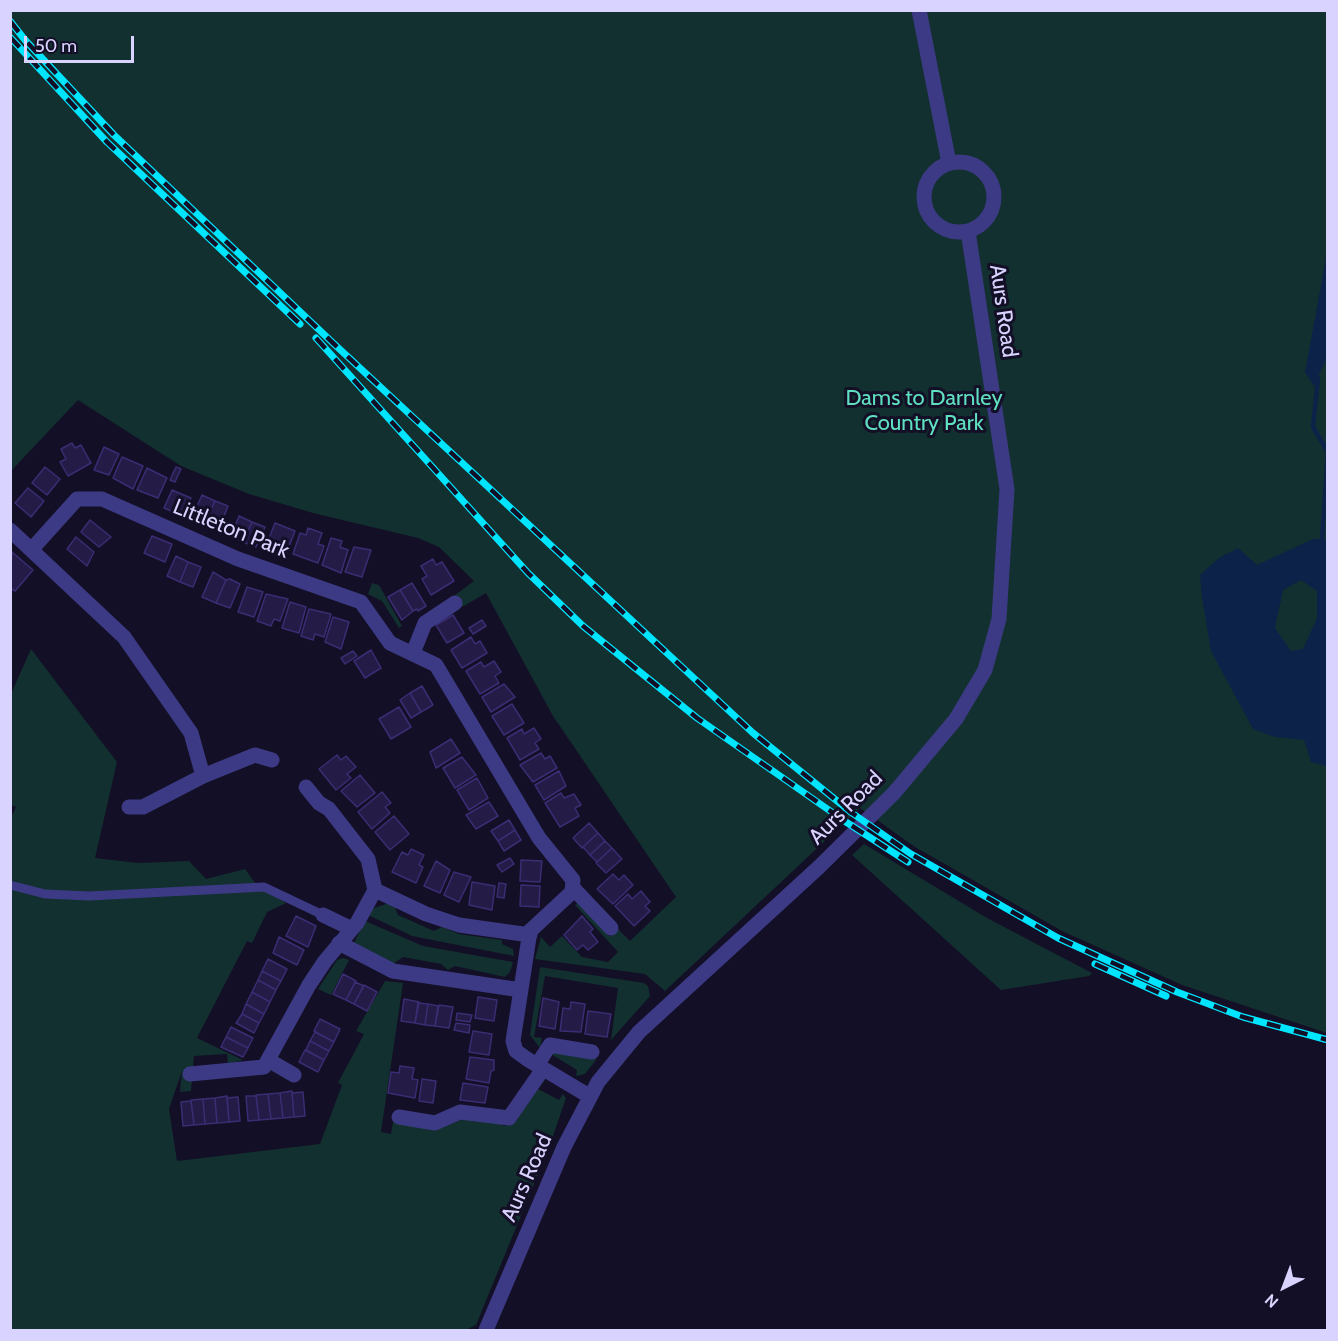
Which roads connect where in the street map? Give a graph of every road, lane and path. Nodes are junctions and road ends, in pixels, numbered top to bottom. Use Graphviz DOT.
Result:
graph roads {
  1 [pos="919,10"];
  2 [pos="949,163"];
  3 [pos="968,231"];
  4 [pos="10,530"];
  5 [pos="32,549"];
  6 [pos="455,603"];
  7 [pos="413,653"];
  8 [pos="272,759"];
  9 [pos="204,776"];
  10 [pos="306,787"];
  11 [pos="129,807"];
  12 [pos="10,885"];
  13 [pos="573,889"];
  14 [pos="375,890"];
  15 [pos="323,915"];
  16 [pos="611,928"];
  17 [pos="352,929"];
  18 [pos="530,935"];
  19 [pos="339,943"];
  20 [pos="521,990"];
  21 [pos="592,1052"];
  22 [pos="270,1061"];
  23 [pos="540,1067"];
  24 [pos="190,1074"];
  25 [pos="294,1075"];
  26 [pos="589,1096"];
  27 [pos="399,1117"];
  28 [pos="486,1330"];
  1 -- 2 [label="street"];
  2 -- 3 [label="street"];
  2 -- 3 [label="street"];
  3 -- 26 [label="street, Aurs Road"];
  4 -- 5 [label="street"];
  5 -- 7 [label="street, Littleton Park"];
  5 -- 9 [label="street"];
  6 -- 7 [label="street"];
  7 -- 13 [label="street, Littleton Park"];
  8 -- 9 [label="street"];
  9 -- 11 [label="street"];
  10 -- 14 [label="street"];
  12 -- 15 [label="lane"];
  13 -- 16 [label="street, Littleton Park"];
  13 -- 18 [label="street"];
  14 -- 17 [label="street"];
  14 -- 18 [label="street"];
  15 -- 17 [label="street"];
  17 -- 19 [label="street"];
  18 -- 20 [label="street"];
  19 -- 20 [label="street"];
  19 -- 22 [label="street"];
  20 -- 23 [label="street"];
  21 -- 23 [label="street"];
  22 -- 24 [label="street"];
  22 -- 25 [label="street"];
  23 -- 26 [label="street"];
  23 -- 27 [label="street"];
  26 -- 28 [label="street, Aurs Road"];
}
